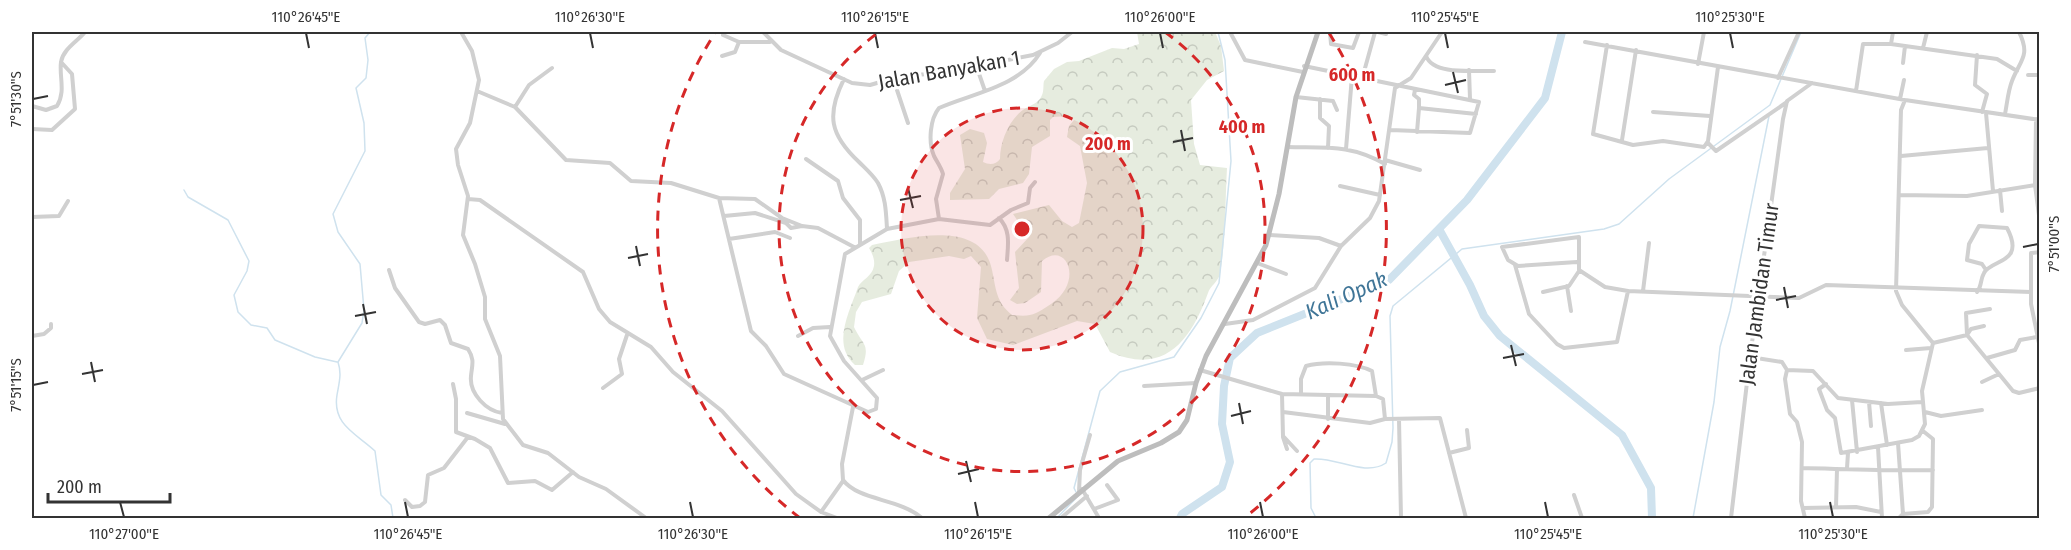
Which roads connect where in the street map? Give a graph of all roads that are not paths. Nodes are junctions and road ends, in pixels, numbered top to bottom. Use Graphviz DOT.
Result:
graph roads {
  1 [pos="85,32"];
  2 [pos="763,32"];
  3 [pos="1072,32"];
  4 [pos="1230,32"];
  5 [pos="1318,32"];
  6 [pos="1330,32"];
  7 [pos="1359,32"];
  8 [pos="1379,32"];
  9 [pos="1442,32"];
  10 [pos="1704,32"];
  11 [pos="1799,32"];
  12 [pos="1893,32"];
  13 [pos="1927,32"];
  14 [pos="2019,32"];
  15 [pos="463,33"];
  16 [pos="1386,34"];
  17 [pos="723,35"];
  18 [pos="739,42"];
  19 [pos="771,42"];
  20 [pos="1585,42"];
  21 [pos="1891,44"];
  22 [pos="1607,45"];
  23 [pos="1905,46"];
  24 [pos="1923,48"];
  25 [pos="1636,50"];
  26 [pos="1041,53"];
  27 [pos="722,56"];
  28 [pos="1425,56"];
  29 [pos="1977,56"];
  30 [pos="61,62"];
  31 [pos="1903,63"];
  32 [pos="1698,64"];
  33 [pos="976,65"];
  34 [pos="552,68"];
  35 [pos="1718,68"];
  36 [pos="1304,69"];
  37 [pos="1469,70"];
  38 [pos="1494,71"];
  39 [pos="2017,71"];
  40 [pos="2028,75"];
  41 [pos="2040,75"];
  42 [pos="1352,76"];
  43 [pos="893,78"];
  44 [pos="1781,78"];
  45 [pos="844,79"];
  46 [pos="1362,79"];
  47 [pos="1904,80"];
  48 [pos="1812,83"];
  49 [pos="1397,86"];
  50 [pos="1415,90"];
  51 [pos="477,91"];
  52 [pos="985,91"];
  53 [pos="1856,91"];
  54 [pos="1296,97"];
  55 [pos="1320,99"];
  56 [pos="1470,99"];
  57 [pos="1902,100"];
  58 [pos="1787,101"];
  59 [pos="32,106"];
  60 [pos="515,107"];
  61 [pos="1419,108"];
  62 [pos="1337,110"];
  63 [pos="1653,112"];
  64 [pos="1984,113"];
  65 [pos="1476,114"];
  66 [pos="2005,114"];
  67 [pos="1710,116"];
  68 [pos="2038,120"];
  69 [pos="908,123"];
  70 [pos="32,129"];
  71 [pos="1390,130"];
  72 [pos="1417,132"];
  73 [pos="1622,140"];
  74 [pos="1708,143"];
  75 [pos="1286,147"];
  76 [pos="1328,148"];
  77 [pos="1988,148"];
  78 [pos="1346,149"];
  79 [pos="2037,150"];
  80 [pos="1900,156"];
  81 [pos="806,159"];
  82 [pos="1385,162"];
  83 [pos="1420,170"];
  84 [pos="1035,182"];
  85 [pos="2035,185"];
  86 [pos="1340,186"];
  87 [pos="2000,190"];
  88 [pos="1993,191"];
  89 [pos="1380,195"];
  90 [pos="1899,195"];
  91 [pos="719,198"];
  92 [pos="468,199"];
  93 [pos="68,201"];
  94 [pos="2002,211"];
  95 [pos="724,216"];
  96 [pos="32,217"];
  97 [pos="999,218"];
  98 [pos="939,219"];
  99 [pos="2040,223"];
  100 [pos="802,226"];
  101 [pos="887,229"];
  102 [pos="1269,235"];
  103 [pos="790,238"];
  104 [pos="729,239"];
  105 [pos="1649,243"];
  106 [pos="860,244"];
  107 [pos="1341,246"];
  108 [pos="854,247"];
  109 [pos="2040,252"];
  110 [pos="1007,260"];
  111 [pos="1577,262"];
  112 [pos="1257,263"];
  113 [pos="1515,265"];
  114 [pos="389,270"];
  115 [pos="1579,270"];
  116 [pos="1986,270"];
  117 [pos="1287,274"];
  118 [pos="1567,286"];
  119 [pos="1896,289"];
  120 [pos="1628,291"];
  121 [pos="1643,291"];
  122 [pos="1543,292"];
  123 [pos="1977,292"];
  124 [pos="2031,295"];
  125 [pos="1759,296"];
  126 [pos="2040,297"];
  127 [pos="1990,309"];
  128 [pos="1571,311"];
  129 [pos="51,324"];
  130 [pos="1225,324"];
  131 [pos="1984,326"];
  132 [pos="830,327"];
  133 [pos="627,334"];
  134 [pos="1967,334"];
  135 [pos="32,336"];
  136 [pos="798,336"];
  137 [pos="2037,337"];
  138 [pos="1932,345"];
  139 [pos="2040,348"];
  140 [pos="1906,350"];
  141 [pos="1750,357"];
  142 [pos="1987,358"];
  143 [pos="883,370"];
  144 [pos="1200,370"];
  145 [pos="1787,370"];
  146 [pos="1999,374"];
  147 [pos="862,380"];
  148 [pos="1982,382"];
  149 [pos="1196,383"];
  150 [pos="453,384"];
  151 [pos="1826,384"];
  152 [pos="1144,386"];
  153 [pos="603,388"];
  154 [pos="2040,388"];
  155 [pos="1282,394"];
  156 [pos="1301,394"];
  157 [pos="1328,394"];
  158 [pos="1376,396"];
  159 [pos="1852,400"];
  160 [pos="1869,402"];
  161 [pos="1922,402"];
  162 [pos="1881,403"];
  163 [pos="853,407"];
  164 [pos="1982,410"];
  165 [pos="1282,412"];
  166 [pos="1925,412"];
  167 [pos="467,413"];
  168 [pos="502,413"];
  169 [pos="1328,418"];
  170 [pos="1385,419"];
  171 [pos="1395,419"];
  172 [pos="506,424"];
  173 [pos="1870,426"];
  174 [pos="1467,430"];
  175 [pos="1923,431"];
  176 [pos="1090,435"];
  177 [pos="468,436"];
  178 [pos="1283,436"];
  179 [pos="1898,443"];
  180 [pos="1887,446"];
  181 [pos="1878,447"];
  182 [pos="1287,449"];
  183 [pos="1298,451"];
  184 [pos="1857,452"];
  185 [pos="1449,453"];
  186 [pos="1848,453"];
  187 [pos="1803,468"];
  188 [pos="1847,468"];
  189 [pos="1837,469"];
  190 [pos="1880,470"];
  191 [pos="1933,470"];
  192 [pos="1899,471"];
  193 [pos="573,472"];
  194 [pos="843,480"];
  195 [pos="1107,485"];
  196 [pos="1080,491"];
  197 [pos="1574,495"];
  198 [pos="1087,496"];
  199 [pos="405,500"];
  200 [pos="1836,507"];
  201 [pos="1803,508"];
  202 [pos="1094,509"];
  203 [pos="821,512"];
  204 [pos="1881,512"];
  205 [pos="1912,514"];
  206 [pos="1901,517"];
  207 [pos="646,519"];
  208 [pos="837,519"];
  209 [pos="922,519"];
  210 [pos="1049,519"];
  211 [pos="1061,519"];
  212 [pos="1100,519"];
  213 [pos="1401,519"];
  214 [pos="1466,519"];
  215 [pos="1582,519"];
  216 [pos="1731,519"];
  217 [pos="1805,519"];
  218 [pos="1882,519"];
  219 [pos="1917,519"];
  1 -- 30 [label="street"];
  2 -- 19 [label="street, Jalan Banyakan 1"];
  3 -- 26 [label="street, Jalan Banyakan 1"];
  4 -- 36 [label="street"];
  5 -- 36 [label="main road"];
  6 -- 7 [label="street"];
  8 -- 16 [label="street"];
  8 -- 46 [label="street"];
  9 -- 28 [label="street"];
  10 -- 32 [label="street"];
  11 -- 44 [label="street"];
  12 -- 21 [label="street"];
  13 -- 24 [label="street"];
  14 -- 39 [label="street"];
  15 -- 51 [label="street"];
  17 -- 18 [label="street"];
  18 -- 19 [label="street"];
  18 -- 27 [label="street"];
  19 -- 45 [label="street, Jalan Banyakan 1"];
  20 -- 22 [label="street"];
  21 -- 23 [label="street"];
  21 -- 53 [label="street"];
  22 -- 25 [label="street"];
  22 -- 73 [label="street"];
  23 -- 24 [label="street"];
  23 -- 31 [label="street"];
  24 -- 29 [label="street"];
  25 -- 32 [label="street"];
  25 -- 73 [label="street"];
  26 -- 33 [label="street, Jalan Banyakan 1"];
  26 -- 52 [label="street"];
  28 -- 37 [label="street"];
  28 -- 49 [label="street"];
  29 -- 39 [label="street"];
  29 -- 64 [label="street"];
  30 -- 59 [label="street"];
  30 -- 70 [label="street"];
  32 -- 35 [label="street"];
  33 -- 43 [label="street, Jalan Banyakan 1"];
  33 -- 52 [label="street"];
  34 -- 60 [label="street"];
  35 -- 44 [label="street"];
  35 -- 67 [label="street"];
  36 -- 42 [label="street"];
  36 -- 54 [label="main road"];
  37 -- 38 [label="street"];
  37 -- 56 [label="street"];
  39 -- 66 [label="street"];
  40 -- 41 [label="street"];
  42 -- 46 [label="street"];
  42 -- 78 [label="street"];
  43 -- 45 [label="street, Jalan Banyakan 1"];
  43 -- 69 [label="street"];
  44 -- 48 [label="street"];
  45 -- 101 [label="street"];
  46 -- 49 [label="street"];
  47 -- 57 [label="street"];
  48 -- 53 [label="street"];
  48 -- 58 [label="street"];
  49 -- 50 [label="street"];
  49 -- 71 [label="street"];
  50 -- 56 [label="street"];
  50 -- 61 [label="street"];
  51 -- 60 [label="street"];
  51 -- 92 [label="street"];
  52 -- 98 [label="street"];
  53 -- 57 [label="street"];
  54 -- 55 [label="street"];
  54 -- 75 [label="main road"];
  55 -- 62 [label="street"];
  55 -- 76 [label="street"];
  56 -- 65 [label="street"];
  57 -- 64 [label="street"];
  57 -- 80 [label="street"];
  58 -- 74 [label="street"];
  58 -- 125 [label="street, Jalan Jambidan Timur"];
  60 -- 91 [label="street"];
  61 -- 65 [label="street"];
  61 -- 72 [label="street"];
  63 -- 67 [label="street"];
  64 -- 66 [label="street"];
  64 -- 77 [label="street"];
  65 -- 72 [label="street"];
  66 -- 68 [label="street"];
  67 -- 74 [label="street"];
  68 -- 79 [label="street"];
  71 -- 72 [label="street"];
  71 -- 82 [label="street"];
  73 -- 74 [label="street"];
  75 -- 76 [label="street"];
  75 -- 102 [label="main road"];
  76 -- 78 [label="street"];
  77 -- 80 [label="street"];
  77 -- 88 [label="street"];
  78 -- 82 [label="street"];
  79 -- 85 [label="street"];
  80 -- 90 [label="street"];
  81 -- 106 [label="street"];
  82 -- 83 [label="street"];
  82 -- 89 [label="street"];
  84 -- 97 [label="street"];
  85 -- 87 [label="street"];
  85 -- 99 [label="street"];
  86 -- 89 [label="street"];
  87 -- 88 [label="street"];
  87 -- 94 [label="street"];
  88 -- 90 [label="street"];
  89 -- 107 [label="street"];
  90 -- 119 [label="street"];
  91 -- 95 [label="street"];
  91 -- 100 [label="street"];
  92 -- 133 [label="street"];
  92 -- 168 [label="street"];
  93 -- 96 [label="street"];
  95 -- 100 [label="street"];
  95 -- 104 [label="street"];
  97 -- 98 [label="street"];
  97 -- 110 [label="street"];
  98 -- 101 [label="street"];
  100 -- 108 [label="street"];
  101 -- 106 [label="street"];
  102 -- 107 [label="street"];
  102 -- 112 [label="main road"];
  103 -- 104 [label="street"];
  104 -- 163 [label="street"];
  105 -- 121 [label="street"];
  106 -- 108 [label="street"];
  107 -- 130 [label="street"];
  108 -- 132 [label="street"];
  109 -- 124 [label="street"];
  111 -- 113 [label="street"];
  111 -- 113 [label="street"];
  111 -- 115 [label="street"];
  112 -- 117 [label="street"];
  112 -- 130 [label="main road"];
  113 -- 120 [label="street"];
  114 -- 168 [label="street"];
  115 -- 118 [label="street"];
  115 -- 120 [label="street"];
  116 -- 116 [label="street"];
  116 -- 123 [label="street"];
  118 -- 122 [label="street"];
  118 -- 128 [label="street"];
  119 -- 123 [label="street"];
  119 -- 125 [label="street"];
  119 -- 138 [label="street"];
  120 -- 121 [label="street"];
  121 -- 125 [label="street"];
  123 -- 124 [label="street"];
  124 -- 126 [label="street"];
  124 -- 137 [label="street"];
  125 -- 141 [label="street, Jalan Jambidan Timur"];
  127 -- 134 [label="street"];
  129 -- 135 [label="street"];
  130 -- 144 [label="main road"];
  131 -- 134 [label="street"];
  132 -- 136 [label="street"];
  132 -- 147 [label="street"];
  133 -- 153 [label="street"];
  133 -- 203 [label="street"];
  134 -- 138 [label="street"];
  134 -- 142 [label="street"];
  137 -- 139 [label="street"];
  137 -- 142 [label="street"];
  138 -- 140 [label="street"];
  138 -- 161 [label="street"];
  141 -- 145 [label="street"];
  141 -- 216 [label="street, Jalan Jambidan Timur"];
  142 -- 146 [label="street"];
  143 -- 147 [label="street"];
  144 -- 149 [label="main road"];
  144 -- 155 [label="street"];
  145 -- 151 [label="street"];
  145 -- 187 [label="street"];
  146 -- 148 [label="street"];
  146 -- 154 [label="street"];
  147 -- 163 [label="street"];
  149 -- 152 [label="street"];
  149 -- 196 [label="main road"];
  150 -- 177 [label="street"];
  151 -- 159 [label="street"];
  151 -- 186 [label="street"];
  155 -- 156 [label="street"];
  155 -- 165 [label="street"];
  156 -- 157 [label="street"];
  156 -- 158 [label="street"];
  157 -- 158 [label="street"];
  157 -- 169 [label="street"];
  158 -- 170 [label="street"];
  159 -- 160 [label="street"];
  159 -- 184 [label="street"];
  160 -- 162 [label="street"];
  160 -- 173 [label="street"];
  161 -- 162 [label="street"];
  161 -- 166 [label="street"];
  162 -- 180 [label="street"];
  163 -- 194 [label="street"];
  164 -- 166 [label="street"];
  165 -- 169 [label="street"];
  165 -- 178 [label="street"];
  166 -- 175 [label="street"];
  167 -- 172 [label="street"];
  168 -- 172 [label="street"];
  169 -- 170 [label="street"];
  170 -- 171 [label="street"];
  171 -- 185 [label="street"];
  171 -- 213 [label="street"];
  172 -- 193 [label="street"];
  174 -- 185 [label="street"];
  175 -- 179 [label="street"];
  175 -- 191 [label="street"];
  176 -- 196 [label="street"];
  177 -- 193 [label="street"];
  177 -- 199 [label="street"];
  178 -- 182 [label="street"];
  178 -- 183 [label="street"];
  179 -- 180 [label="street"];
  179 -- 192 [label="street"];
  180 -- 181 [label="street"];
  181 -- 184 [label="street"];
  181 -- 190 [label="street"];
  184 -- 186 [label="street"];
  185 -- 214 [label="street"];
  186 -- 188 [label="street"];
  187 -- 189 [label="street"];
  187 -- 201 [label="street"];
  188 -- 189 [label="street"];
  188 -- 190 [label="street"];
  189 -- 200 [label="street"];
  190 -- 192 [label="street"];
  190 -- 204 [label="street"];
  191 -- 192 [label="street"];
  191 -- 205 [label="street"];
  192 -- 206 [label="street"];
  193 -- 207 [label="street"];
  194 -- 203 [label="street"];
  194 -- 209 [label="street"];
  195 -- 202 [label="street"];
  196 -- 198 [label="street"];
  196 -- 210 [label="main road"];
  197 -- 215 [label="street"];
  198 -- 202 [label="street"];
  198 -- 211 [label="street"];
  200 -- 201 [label="street"];
  200 -- 204 [label="street"];
  201 -- 217 [label="street"];
  202 -- 212 [label="street"];
  203 -- 208 [label="street"];
  204 -- 218 [label="street"];
  205 -- 206 [label="street"];
  205 -- 219 [label="street"];
}
